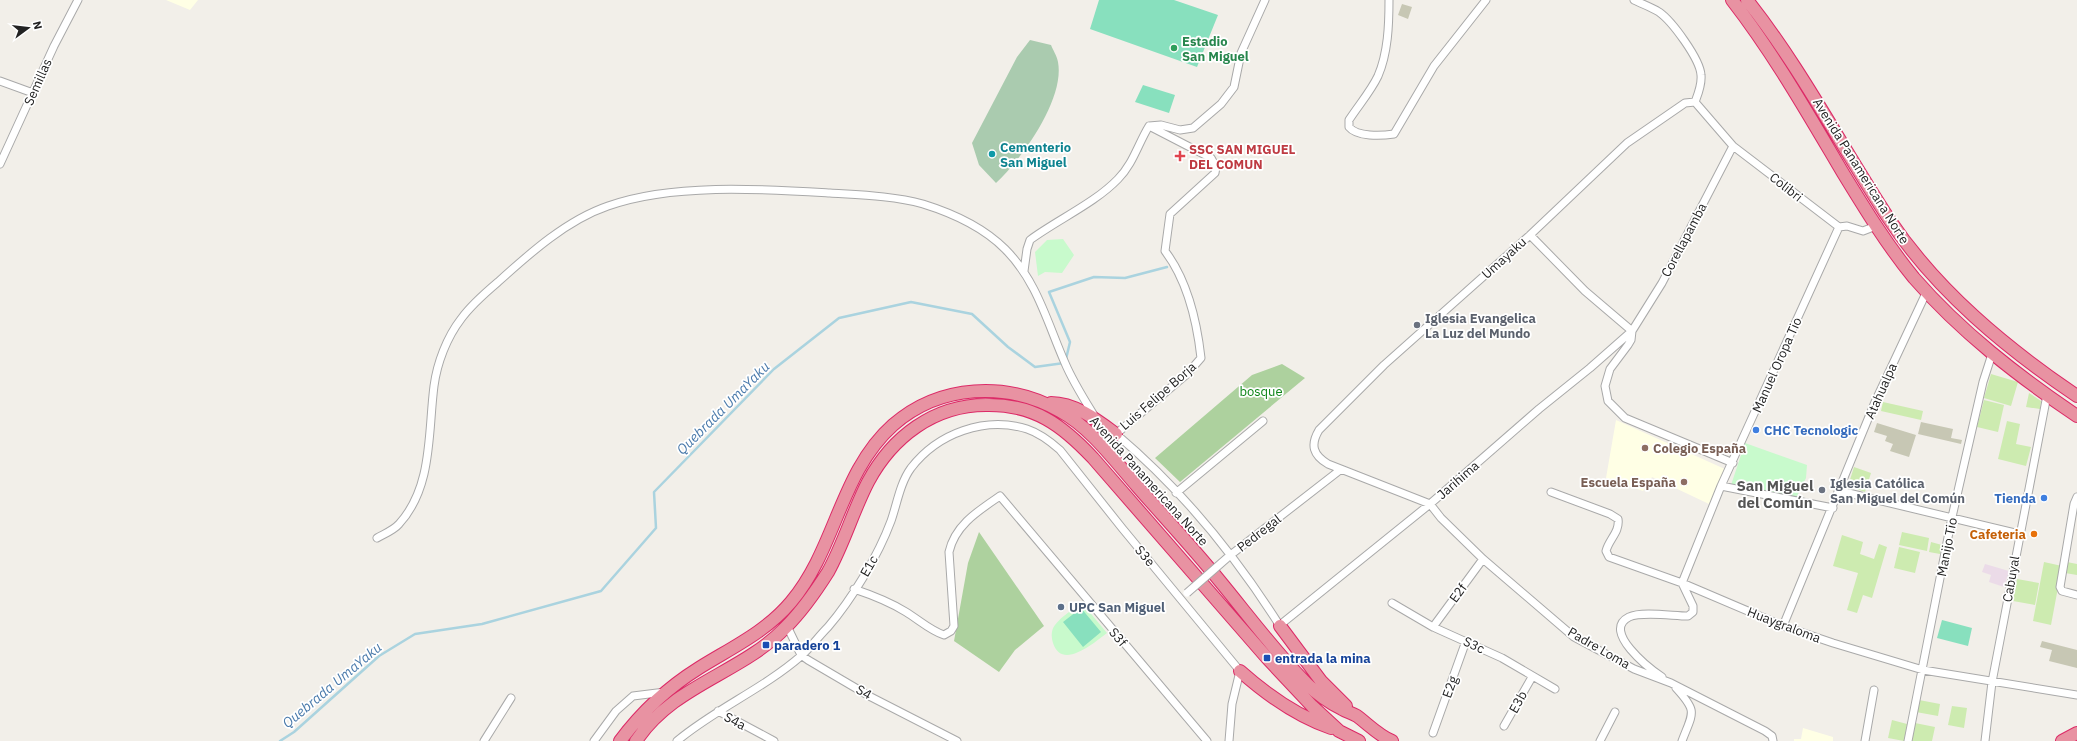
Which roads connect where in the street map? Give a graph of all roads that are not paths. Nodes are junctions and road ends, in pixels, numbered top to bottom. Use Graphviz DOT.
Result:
graph roads {
  1 [pos="78,0"];
  2 [pos="1265,0"];
  3 [pos="1389,0"];
  4 [pos="1486,0"];
  5 [pos="1634,0"];
  6 [pos="1732,0"];
  7 [pos="1747,0"];
  8 [pos="0,81"];
  9 [pos="33,93"];
  10 [pos="1695,102"];
  11 [pos="1148,126"];
  12 [pos="1733,146"];
  13 [pos="0,164"];
  14 [pos="1876,226"];
  15 [pos="1839,227"];
  16 [pos="1530,235"];
  17 [pos="1024,272"];
  18 [pos="1927,291"];
  19 [pos="1632,331"];
  20 [pos="1992,354"];
  21 [pos="2047,395"];
  22 [pos="2077,396"];
  23 [pos="1042,402"];
  24 [pos="2077,416"];
  25 [pos="1097,421"];
  26 [pos="1263,421"];
  27 [pos="1116,434"];
  28 [pos="1050,442"];
  29 [pos="1733,463"];
  30 [pos="1340,470"];
  31 [pos="1721,486"];
  32 [pos="1840,491"];
  33 [pos="1551,492"];
  34 [pos="1176,493"];
  35 [pos="2077,497"];
  36 [pos="1430,504"];
  37 [pos="1833,508"];
  38 [pos="1952,517"];
  39 [pos="2019,534"];
  40 [pos="377,538"];
  41 [pos="1229,556"];
  42 [pos="1483,559"];
  43 [pos="1682,583"];
  44 [pos="854,589"];
  45 [pos="2077,595"];
  46 [pos="1180,599"];
  47 [pos="1392,603"];
  48 [pos="787,626"];
  49 [pos="1280,626"];
  50 [pos="1783,626"];
  51 [pos="1433,627"];
  52 [pos="1466,641"];
  53 [pos="801,656"];
  54 [pos="1922,670"];
  55 [pos="1240,671"];
  56 [pos="1532,677"];
  57 [pos="1992,682"];
  58 [pos="1671,683"];
  59 [pos="1554,689"];
  60 [pos="1874,690"];
  61 [pos="667,692"];
  62 [pos="2077,695"];
  63 [pos="511,698"];
  64 [pos="718,711"];
  65 [pos="1615,712"];
  66 [pos="1354,714"];
  67 [pos="1504,726"];
  68 [pos="1338,730"];
  69 [pos="1433,733"];
  70 [pos="2077,733"];
  71 [pos="484,741"];
  72 [pos="594,741"];
  73 [pos="620,741"];
  74 [pos="636,741"];
  75 [pos="677,741"];
  76 [pos="774,741"];
  77 [pos="957,741"];
  78 [pos="1206,741"];
  79 [pos="1229,741"];
  80 [pos="1359,741"];
  81 [pos="1392,741"];
  82 [pos="1600,741"];
  83 [pos="1682,741"];
  84 [pos="1773,741"];
  85 [pos="1865,741"];
  86 [pos="1908,741"];
  87 [pos="1985,741"];
  88 [pos="2062,741"];
  1 -- 9 [label="street, Semillas"];
  2 -- 11 [label="street"];
  3 -- 4 [label="street"];
  5 -- 10 [label="street"];
  6 -- 14 [label="highway, Avenida Panamericana Norte"];
  7 -- 22 [label="highway, Avenida Panamericana Norte"];
  8 -- 9 [label="street"];
  9 -- 13 [label="street, Semillas"];
  10 -- 12 [label="street"];
  10 -- 16 [label="street, Umayaku"];
  11 -- 17 [label="street"];
  11 -- 27 [label="street, Luis Felipe Borja"];
  12 -- 15 [label="street, Colibri"];
  12 -- 19 [label="street, Corellapamba"];
  14 -- 15 [label="street"];
  14 -- 18 [label="highway, Avenida Panamericana Norte"];
  15 -- 29 [label="street, Manuel Oropa Tio"];
  16 -- 19 [label="street"];
  16 -- 30 [label="street, Umayaku"];
  17 -- 25 [label="street"];
  17 -- 40 [label="street"];
  18 -- 20 [label="highway, Avenida Panamericana Norte"];
  18 -- 32 [label="street, Atahualpa"];
  19 -- 29 [label="street"];
  19 -- 36 [label="street, Jarihima"];
  20 -- 21 [label="highway, Avenida Panamericana Norte"];
  20 -- 38 [label="street, Manijo Tio"];
  21 -- 24 [label="highway, Avenida Panamericana Norte"];
  21 -- 39 [label="street, Cabuyal"];
  23 -- 25 [label="highway"];
  23 -- 61 [label="highway, Avenida Panamericana Norte"];
  23 -- 66 [label="highway, Avenida Panamericana Norte"];
  25 -- 27 [label="highway"];
  26 -- 34 [label="street"];
  27 -- 34 [label="street, Luis Felipe Borja"];
  28 -- 44 [label="street, E1c"];
  28 -- 46 [label="street, S3e"];
  29 -- 31 [label="street, Manuel Oropa Tio"];
  30 -- 36 [label="street, Umayaku"];
  30 -- 41 [label="street, Pedregal"];
  31 -- 37 [label="street"];
  31 -- 43 [label="street, Manuel Oropa Tio"];
  32 -- 37 [label="street, Atahualpa"];
  32 -- 38 [label="street"];
  33 -- 43 [label="street, Huaygraloma"];
  34 -- 41 [label="street, Luis Felipe Borja"];
  35 -- 45 [label="street"];
  36 -- 42 [label="street, Padre Loma"];
  36 -- 49 [label="street, Jarihima"];
  37 -- 50 [label="street, Atahualpa"];
  38 -- 39 [label="street"];
  38 -- 54 [label="street, Manijo Tio"];
  39 -- 57 [label="street, Cabuyal"];
  41 -- 46 [label="street, Pedregal, bridge"];
  41 -- 49 [label="street, Luis Felipe Borja"];
  42 -- 51 [label="street, E2f"];
  42 -- 58 [label="street, Padre Loma"];
  43 -- 50 [label="street, Huaygraloma"];
  43 -- 58 [label="street"];
  44 -- 53 [label="street, E1c"];
  44 -- 78 [label="street, S3f"];
  46 -- 55 [label="street, S3e"];
  47 -- 51 [label="street, S3c"];
  48 -- 53 [label="street"];
  48 -- 68 [label="highway, Avenida Panamericana Norte"];
  48 -- 74 [label="highway, Avenida Panamericana Norte"];
  49 -- 66 [label="highway"];
  50 -- 54 [label="street, Huaygraloma"];
  51 -- 52 [label="street, S3c"];
  52 -- 56 [label="street, S3c"];
  52 -- 69 [label="street, E2g"];
  53 -- 64 [label="street, E1c"];
  53 -- 77 [label="street, S4"];
  54 -- 57 [label="street, Huaygraloma"];
  54 -- 86 [label="street, Manijo Tio"];
  55 -- 68 [label="highway"];
  55 -- 79 [label="street"];
  56 -- 59 [label="street, S3c"];
  56 -- 67 [label="street, E3b"];
  57 -- 62 [label="street, Huaygraloma"];
  57 -- 87 [label="street, Cabuyal"];
  58 -- 83 [label="street"];
  58 -- 84 [label="street, Padre Loma"];
  60 -- 85 [label="street"];
  61 -- 72 [label="street"];
  61 -- 73 [label="highway, Avenida Panamericana Norte"];
  63 -- 71 [label="street"];
  64 -- 75 [label="street, E1c"];
  64 -- 76 [label="street, S4a"];
  65 -- 82 [label="street"];
  66 -- 81 [label="highway, Avenida Panamericana Norte"];
  68 -- 80 [label="highway, Avenida Panamericana Norte"];
  70 -- 88 [label="highway"];
}
